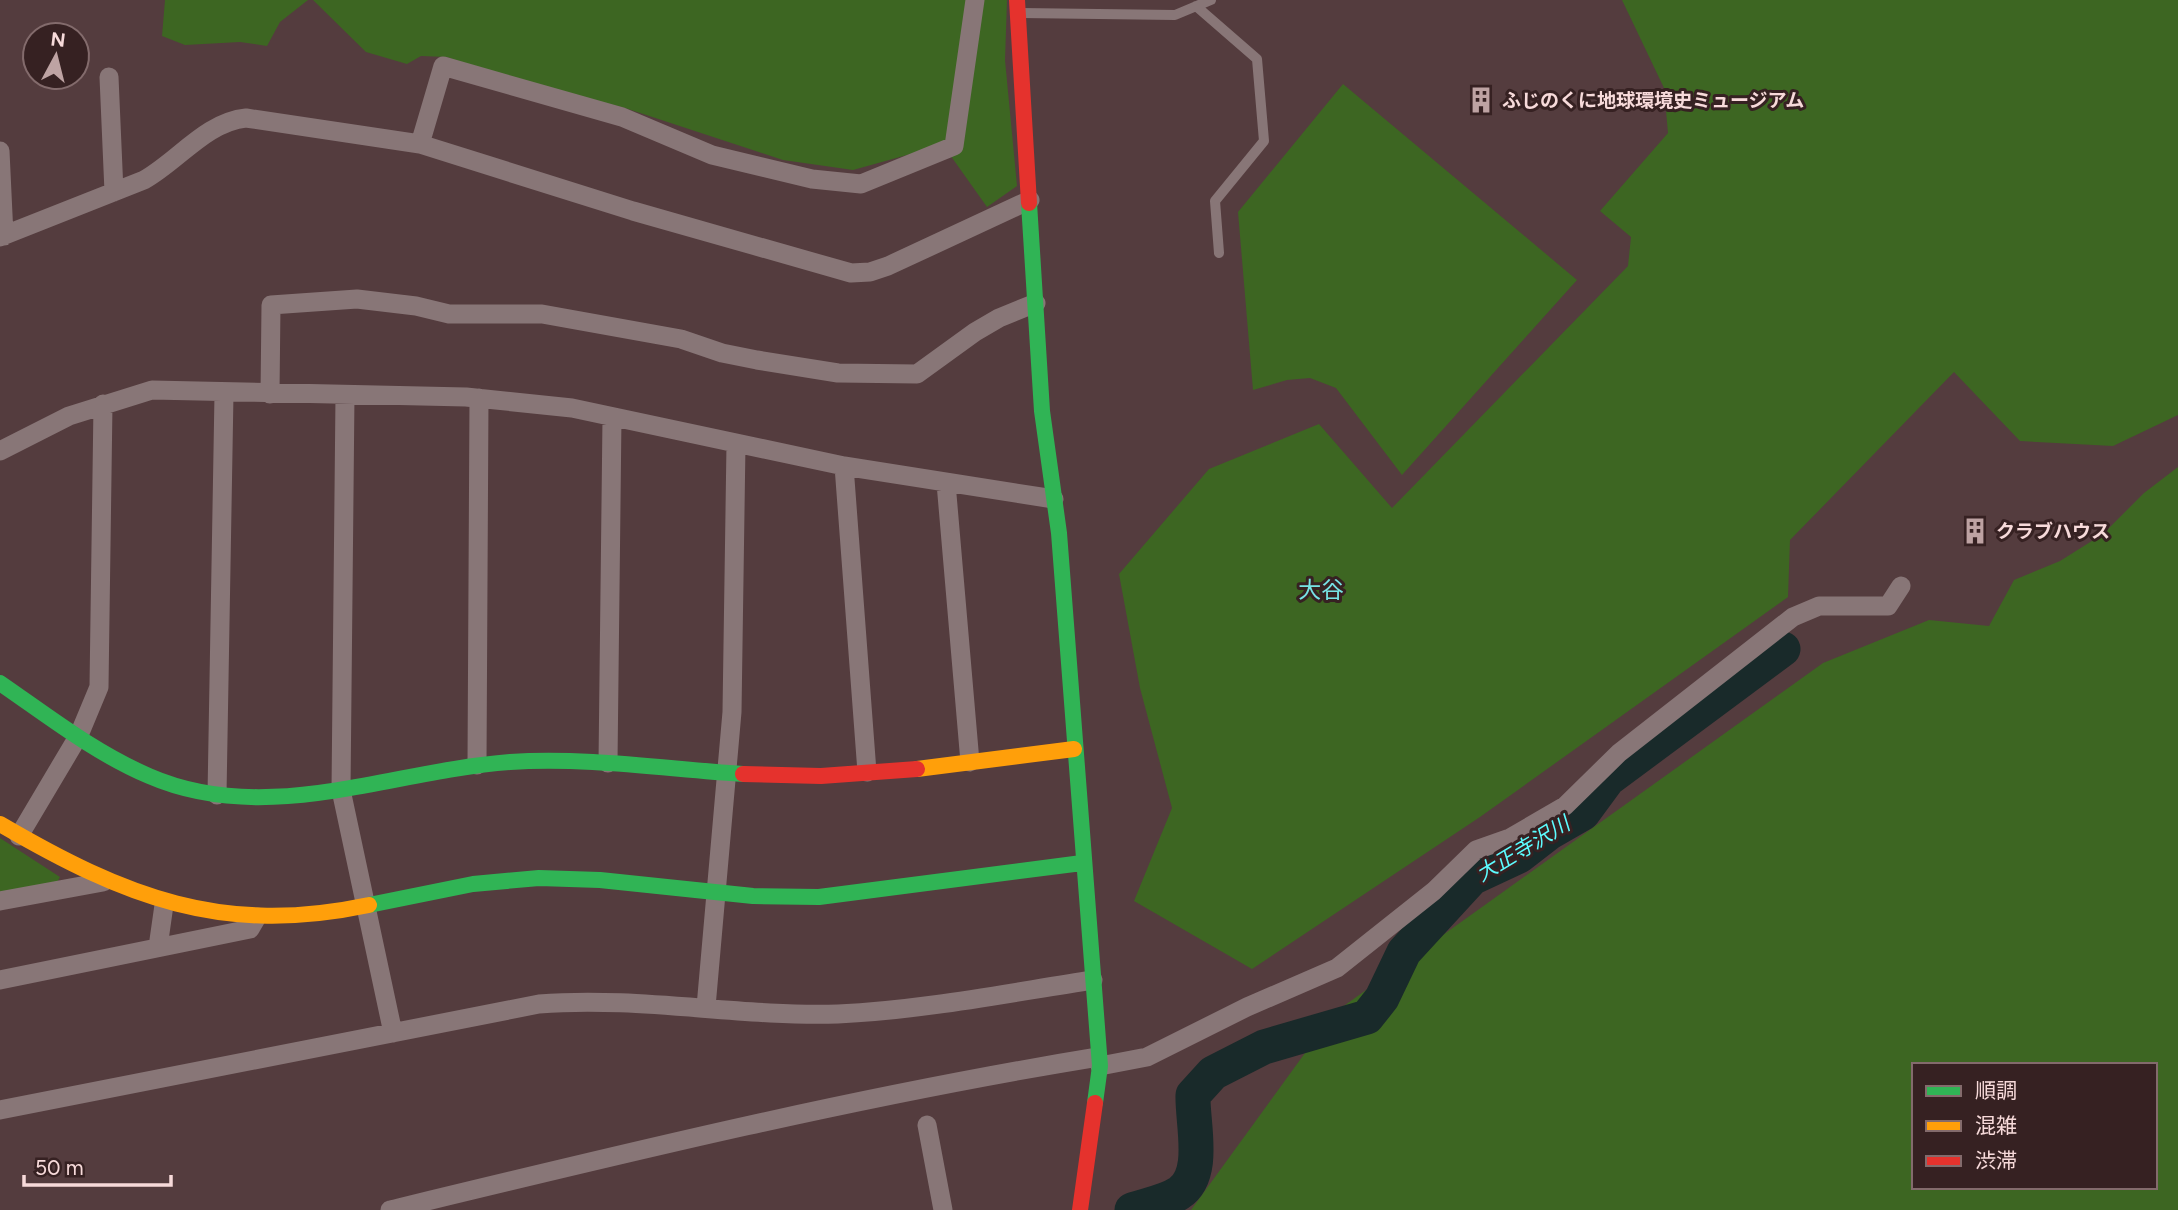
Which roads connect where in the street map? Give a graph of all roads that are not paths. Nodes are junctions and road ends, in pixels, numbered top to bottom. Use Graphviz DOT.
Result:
graph roads {
  1 [pos="975,0"];
  2 [pos="1211,0"];
  3 [pos="1017,6"];
  4 [pos="1196,6"];
  5 [pos="109,77"];
  6 [pos="420,144"];
  7 [pos="0,151"];
  8 [pos="114,192"];
  9 [pos="1030,200"];
  10 [pos="2,236"];
  11 [pos="1219,253"];
  12 [pos="1036,303"];
  13 [pos="224,394"];
  14 [pos="270,394"];
  15 [pos="345,395"];
  16 [pos="479,398"];
  17 [pos="103,404"];
  18 [pos="612,417"];
  19 [pos="736,444"];
  20 [pos="0,451"];
  21 [pos="844,466"];
  22 [pos="946,483"];
  23 [pos="1054,499"];
  24 [pos="1901,586"];
  25 [pos="0,683"];
  26 [pos="79,735"];
  27 [pos="1074,750"];
  28 [pos="970,762"];
  29 [pos="608,763"];
  30 [pos="477,765"];
  31 [pos="867,772"];
  32 [pos="729,773"];
  33 [pos="341,790"];
  34 [pos="217,795"];
  35 [pos="0,824"];
  36 [pos="19,836"];
  37 [pos="1082,863"];
  38 [pos="103,882"];
  39 [pos="718,892"];
  40 [pos="0,901"];
  41 [pos="164,905"];
  42 [pos="365,905"];
  43 [pos="257,917"];
  44 [pos="158,947"];
  45 [pos="1093,980"];
  46 [pos="0,981"];
  47 [pos="706,1007"];
  48 [pos="393,1032"];
  49 [pos="1099,1062"];
  50 [pos="0,1110"];
  51 [pos="927,1125"];
  52 [pos="463,1201"];
  53 [pos="390,1210"];
  54 [pos="943,1210"];
  55 [pos="1080,1210"];
  1 -- 6 [label="street"];
  2 -- 4 [label="lane"];
  3 -- 4 [label="lane"];
  3 -- 9 [label="street"];
  4 -- 11 [label="lane"];
  5 -- 8 [label="street"];
  6 -- 8 [label="street"];
  6 -- 9 [label="street"];
  7 -- 10 [label="street"];
  8 -- 10 [label="street"];
  9 -- 12 [label="street"];
  12 -- 14 [label="street"];
  12 -- 23 [label="street"];
  13 -- 14 [label="street"];
  13 -- 17 [label="street"];
  13 -- 34 [label="street"];
  14 -- 15 [label="street"];
  15 -- 16 [label="street"];
  15 -- 33 [label="street"];
  16 -- 18 [label="street"];
  16 -- 30 [label="street"];
  17 -- 20 [label="street"];
  17 -- 26 [label="street"];
  18 -- 19 [label="street"];
  18 -- 29 [label="street"];
  19 -- 21 [label="street"];
  19 -- 32 [label="street"];
  21 -- 22 [label="street"];
  21 -- 31 [label="street"];
  22 -- 23 [label="street"];
  22 -- 28 [label="street"];
  23 -- 27 [label="street"];
  24 -- 49 [label="street"];
  25 -- 26 [label="street"];
  26 -- 34 [label="street"];
  26 -- 36 [label="street"];
  27 -- 28 [label="street"];
  27 -- 37 [label="street"];
  28 -- 31 [label="street"];
  29 -- 30 [label="street"];
  29 -- 32 [label="street"];
  30 -- 33 [label="street"];
  31 -- 32 [label="street"];
  32 -- 39 [label="street"];
  33 -- 34 [label="street"];
  33 -- 42 [label="street"];
  35 -- 36 [label="street"];
  36 -- 38 [label="street"];
  37 -- 39 [label="street"];
  37 -- 45 [label="street"];
  38 -- 40 [label="street"];
  38 -- 41 [label="street"];
  39 -- 42 [label="street"];
  39 -- 47 [label="street"];
  41 -- 43 [label="street"];
  41 -- 44 [label="street"];
  42 -- 43 [label="street"];
  42 -- 48 [label="street"];
  43 -- 44 [label="street"];
  44 -- 46 [label="street"];
  45 -- 47 [label="street"];
  45 -- 49 [label="street"];
  47 -- 48 [label="street"];
  48 -- 50 [label="street"];
  49 -- 52 [label="street"];
  49 -- 55 [label="street"];
  51 -- 54 [label="street"];
  52 -- 53 [label="street"];
}
